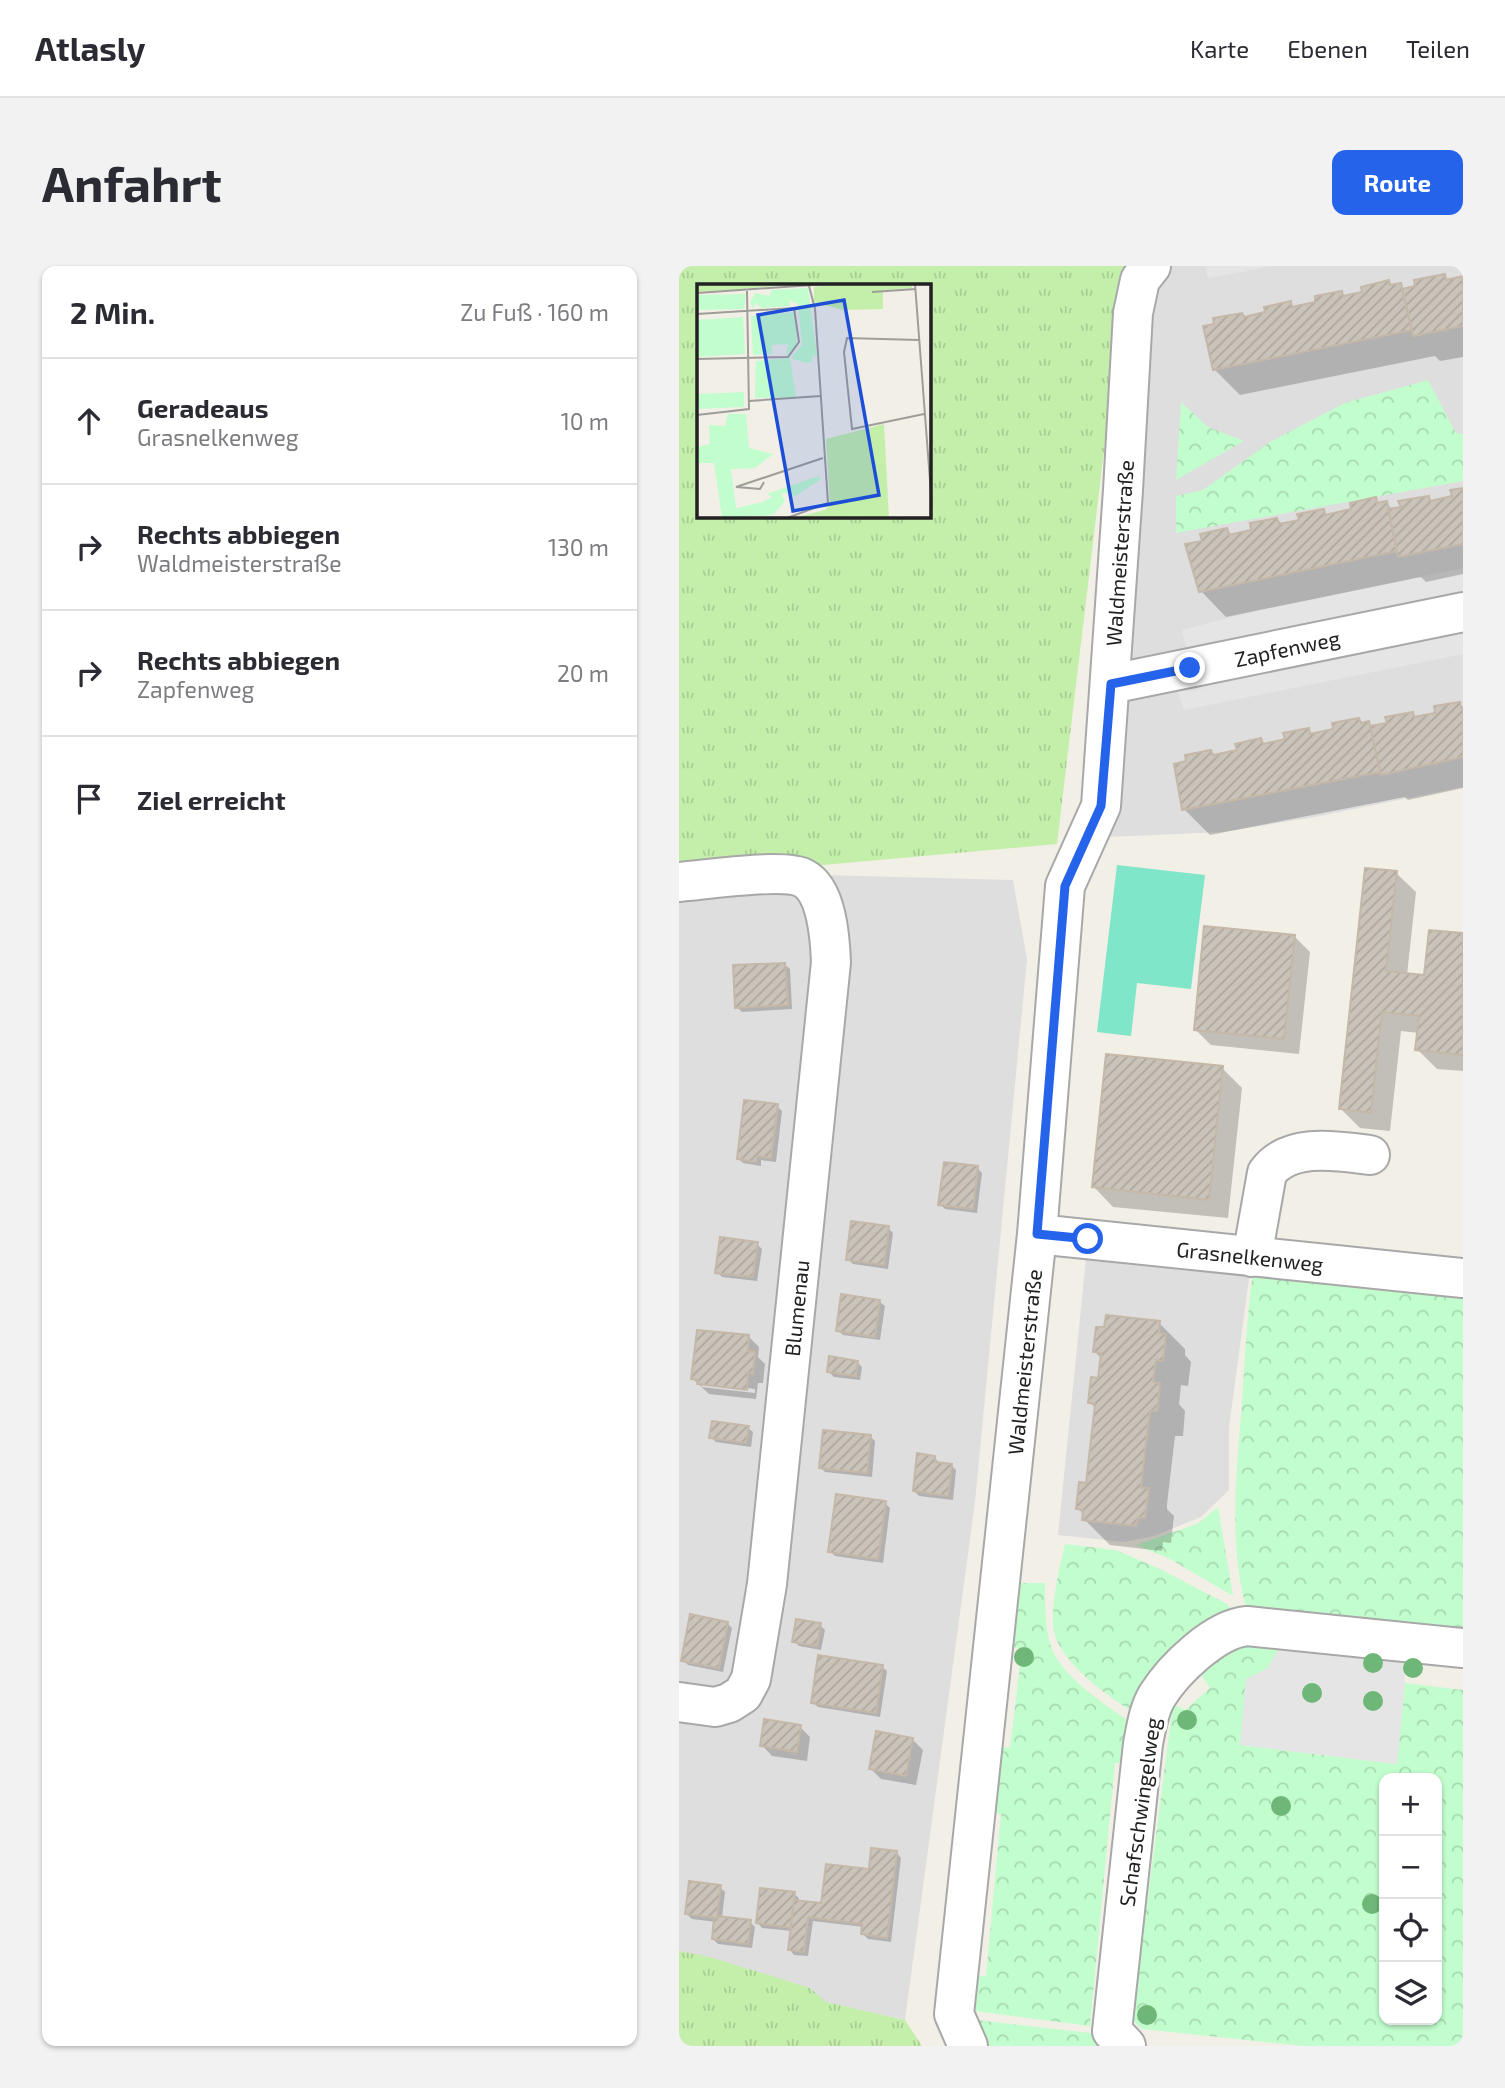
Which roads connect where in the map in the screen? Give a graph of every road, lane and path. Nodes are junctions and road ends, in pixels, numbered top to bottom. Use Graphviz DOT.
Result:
graph roads {
  1 [pos="1151,266"];
  2 [pos="1463,612"];
  3 [pos="1111,684"];
  4 [pos="679,882"];
  5 [pos="1370,1155"];
  6 [pos="1037,1234"];
  7 [pos="1252,1256"];
  8 [pos="1463,1278"];
  9 [pos="1463,1648"];
  10 [pos="679,1702"];
  11 [pos="968,2046"];
  12 [pos="1126,2046"];
  1 -- 3 [label="street, Waldmeisterstraße"];
  2 -- 3 [label="street, Zapfenweg"];
  3 -- 6 [label="street, Waldmeisterstraße"];
  4 -- 10 [label="street, Blumenau"];
  5 -- 7 [label="street"];
  6 -- 7 [label="street, Grasnelkenweg"];
  6 -- 11 [label="street, Waldmeisterstraße"];
  7 -- 8 [label="street, Grasnelkenweg"];
  9 -- 12 [label="street, Schafschwingelweg"];
}
